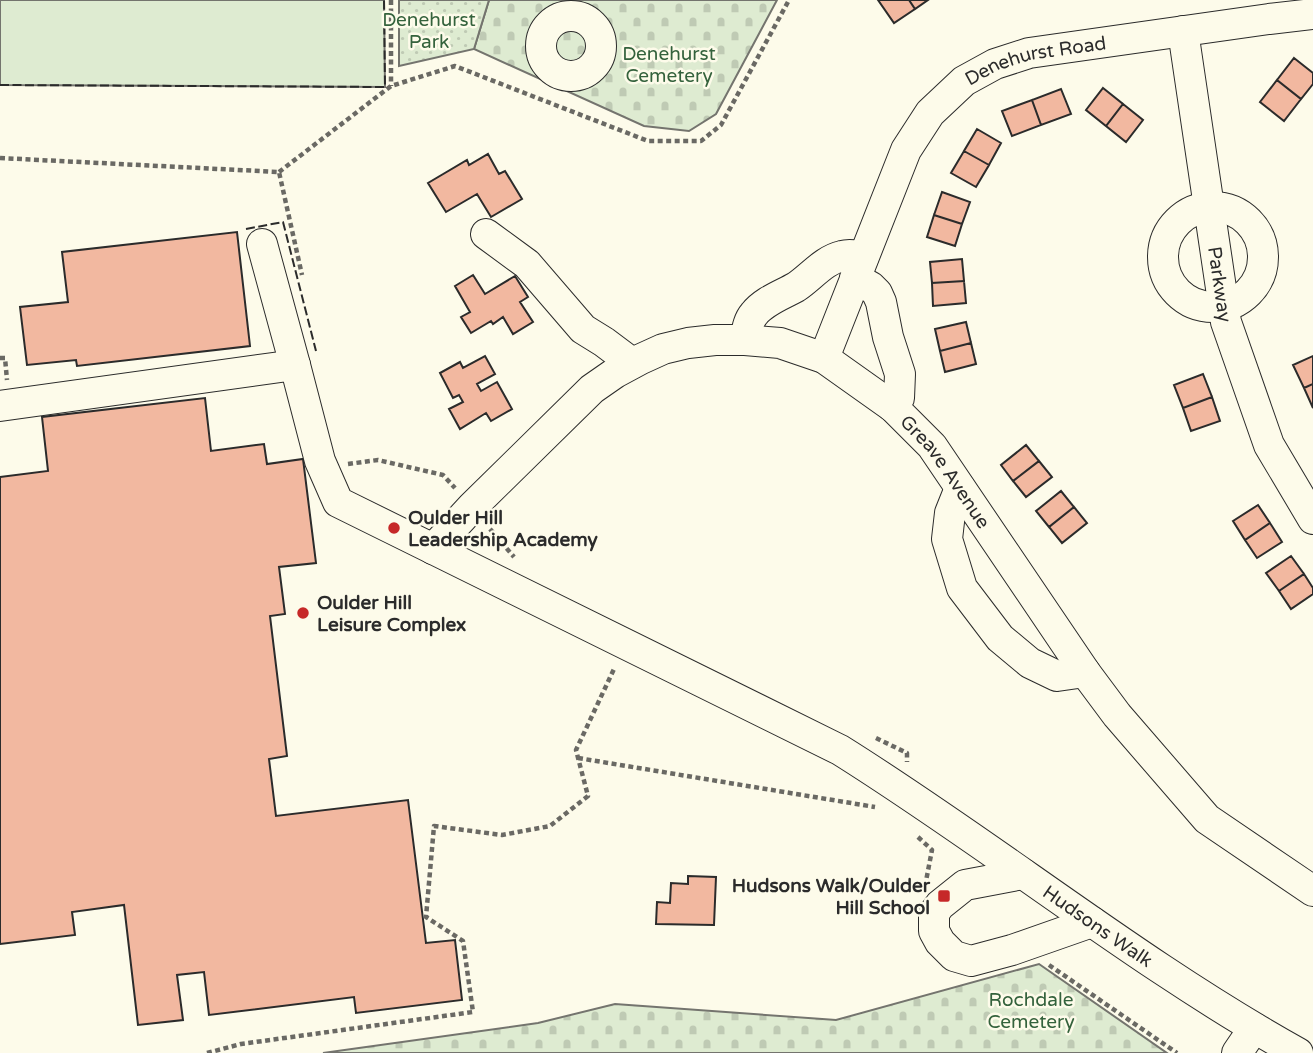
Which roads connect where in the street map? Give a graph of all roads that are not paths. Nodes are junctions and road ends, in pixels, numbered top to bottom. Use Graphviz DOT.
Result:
graph roads {
  1 [pos="1313,14"];
  2 [pos="1183,31"];
  3 [pos="1209,206"];
  4 [pos="486,234"];
  5 [pos="262,244"];
  6 [pos="859,268"];
  7 [pos="1224,306"];
  8 [pos="745,340"];
  9 [pos="824,358"];
  10 [pos="632,363"];
  11 [pos="295,365"];
  12 [pos="0,406"];
  13 [pos="893,407"];
  14 [pos="960,488"];
  15 [pos="1313,519"];
  16 [pos="433,549"];
  17 [pos="1085,672"];
  18 [pos="1023,874"];
  19 [pos="1313,891"];
  20 [pos="1092,922"];
  21 [pos="1254,1028"];
  22 [pos="1237,1053"];
  23 [pos="1298,1053"];
  1 -- 2 [label="street, Denehurst Road"];
  2 -- 3 [label="street, Parkway"];
  2 -- 6 [label="street, Denehurst Road"];
  3 -- 7 [label="street, Parkway"];
  3 -- 7 [label="street"];
  3 -- 7 [label="street"];
  4 -- 10 [label="street"];
  5 -- 11 [label="street, Hudsons Walk"];
  6 -- 8 [label="street"];
  6 -- 9 [label="street, Denehurst Road"];
  6 -- 13 [label="street"];
  7 -- 15 [label="street, Parkway"];
  8 -- 9 [label="street, Greave Avenue"];
  8 -- 10 [label="street, Greave Avenue"];
  9 -- 13 [label="street, Greave Avenue"];
  10 -- 16 [label="street, Greave Avenue"];
  11 -- 12 [label="street"];
  11 -- 16 [label="street, Hudsons Walk"];
  13 -- 14 [label="street, Greave Avenue"];
  14 -- 17 [label="street, Greave Avenue"];
  14 -- 17 [label="street"];
  16 -- 18 [label="street, Hudsons Walk"];
  17 -- 19 [label="street, Greave Avenue"];
  18 -- 20 [label="street, Hudsons Walk"];
  18 -- 20 [label="street"];
  20 -- 21 [label="street, Hudsons Walk"];
  21 -- 22 [label="street"];
  21 -- 23 [label="street, Hudsons Walk"];
}
